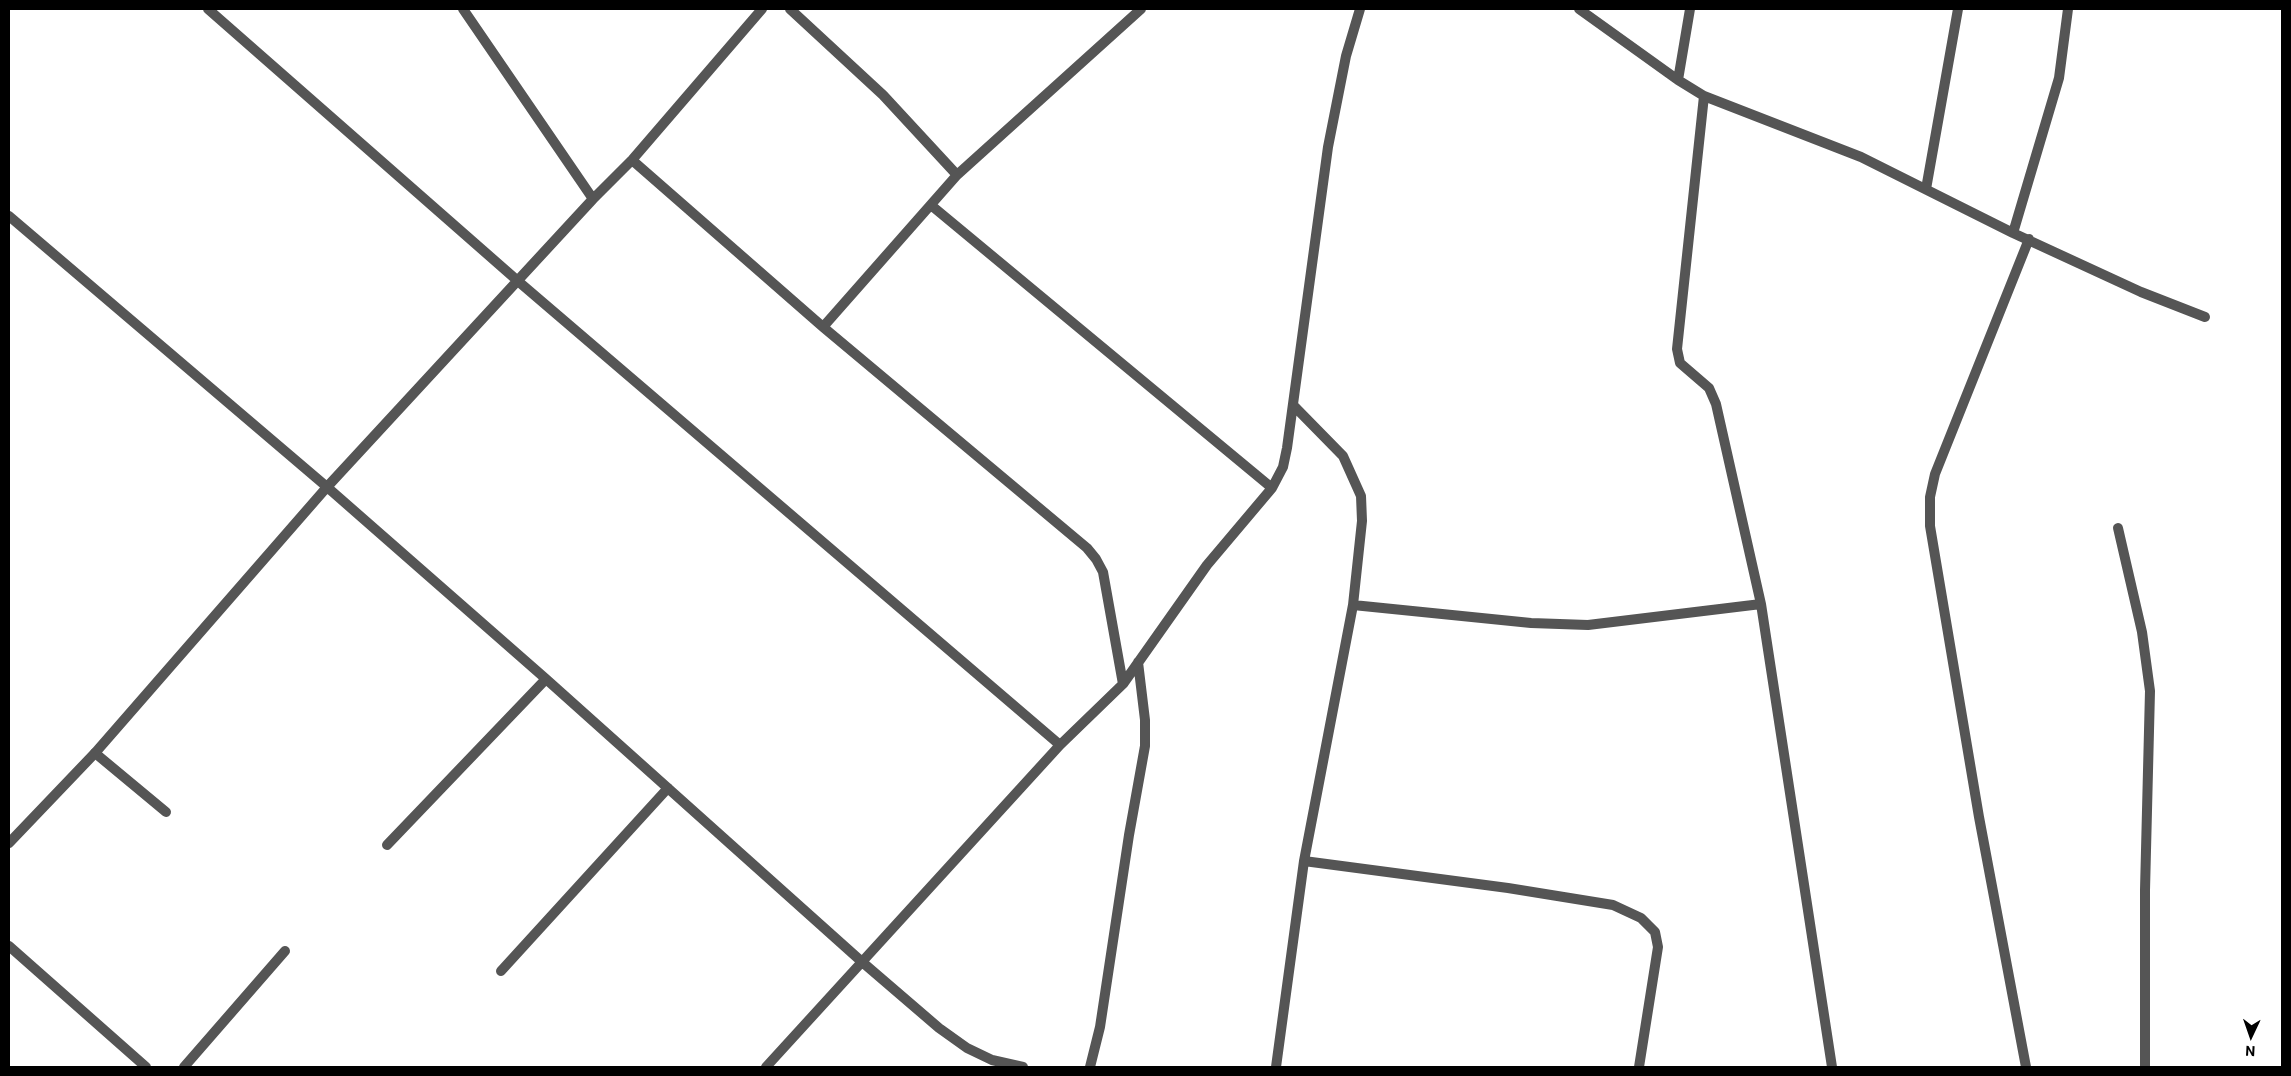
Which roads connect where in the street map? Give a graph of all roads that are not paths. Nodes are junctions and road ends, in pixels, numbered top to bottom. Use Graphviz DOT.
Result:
graph roads {
  1 [pos="208,9"];
  2 [pos="463,9"];
  3 [pos="762,9"];
  4 [pos="790,9"];
  5 [pos="1141,9"];
  6 [pos="1360,9"];
  7 [pos="1578,9"];
  8 [pos="1690,9"];
  9 [pos="1958,9"];
  10 [pos="2068,9"];
  11 [pos="1678,80"];
  12 [pos="1704,96"];
  13 [pos="632,160"];
  14 [pos="957,175"];
  15 [pos="1926,189"];
  16 [pos="593,200"];
  17 [pos="932,206"];
  18 [pos="9,216"];
  19 [pos="2013,233"];
  20 [pos="2028,239"];
  21 [pos="519,282"];
  22 [pos="2205,317"];
  23 [pos="823,327"];
  24 [pos="1293,405"];
  25 [pos="327,487"];
  26 [pos="1272,488"];
  27 [pos="2118,528"];
  28 [pos="1761,604"];
  29 [pos="1353,605"];
  30 [pos="1138,662"];
  31 [pos="546,679"];
  32 [pos="1123,684"];
  33 [pos="1060,745"];
  34 [pos="95,752"];
  35 [pos="668,788"];
  36 [pos="166,812"];
  37 [pos="9,843"];
  38 [pos="387,845"];
  39 [pos="1304,861"];
  40 [pos="9,946"];
  41 [pos="285,951"];
  42 [pos="861,961"];
  43 [pos="501,970"];
  44 [pos="146,1067"];
  45 [pos="184,1067"];
  46 [pos="766,1067"];
  47 [pos="1023,1067"];
  48 [pos="1090,1067"];
  49 [pos="1276,1067"];
  50 [pos="1639,1067"];
  51 [pos="1832,1067"];
  52 [pos="2026,1067"];
  53 [pos="2145,1067"];
  1 -- 21 [label="street"];
  2 -- 16 [label="street"];
  3 -- 13 [label="street"];
  4 -- 14 [label="street"];
  5 -- 14 [label="street"];
  6 -- 24 [label="street"];
  7 -- 11 [label="street"];
  8 -- 11 [label="street"];
  9 -- 15 [label="street"];
  10 -- 19 [label="street"];
  11 -- 12 [label="street"];
  12 -- 15 [label="street"];
  12 -- 28 [label="street"];
  13 -- 16 [label="street"];
  13 -- 23 [label="street"];
  14 -- 17 [label="street"];
  15 -- 19 [label="street"];
  16 -- 21 [label="street"];
  17 -- 23 [label="street"];
  17 -- 26 [label="street"];
  18 -- 25 [label="street"];
  19 -- 20 [label="street"];
  20 -- 22 [label="street"];
  20 -- 52 [label="street"];
  21 -- 25 [label="street"];
  21 -- 33 [label="street"];
  23 -- 32 [label="street"];
  24 -- 26 [label="street"];
  24 -- 29 [label="street"];
  25 -- 31 [label="street"];
  25 -- 34 [label="street"];
  26 -- 30 [label="street"];
  27 -- 53 [label="street"];
  28 -- 29 [label="street"];
  28 -- 51 [label="street"];
  29 -- 39 [label="street"];
  30 -- 32 [label="street"];
  30 -- 48 [label="street"];
  31 -- 35 [label="street"];
  31 -- 38 [label="street"];
  32 -- 33 [label="street"];
  33 -- 42 [label="street"];
  34 -- 36 [label="street"];
  34 -- 37 [label="street"];
  35 -- 42 [label="street"];
  35 -- 43 [label="street"];
  39 -- 49 [label="street"];
  39 -- 50 [label="street"];
  40 -- 44 [label="street"];
  41 -- 45 [label="street"];
  42 -- 46 [label="street"];
  42 -- 47 [label="street"];
}
